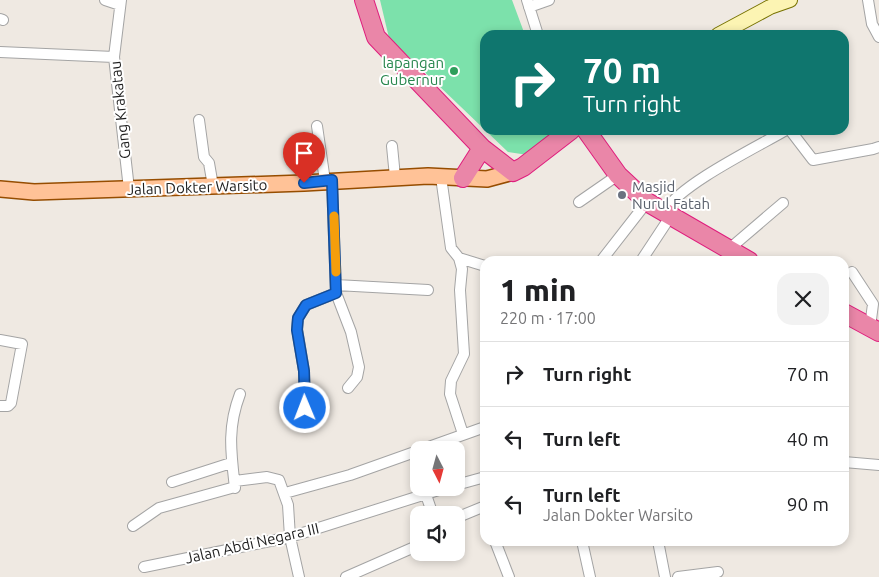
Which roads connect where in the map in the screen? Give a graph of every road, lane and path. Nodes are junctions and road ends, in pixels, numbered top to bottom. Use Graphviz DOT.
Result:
graph roads {
  1 [pos="105,0"];
  2 [pos="364,0"];
  3 [pos="549,0"];
  4 [pos="790,0"];
  5 [pos="868,0"];
  6 [pos="120,2"];
  7 [pos="528,3"];
  8 [pos="536,30"];
  9 [pos="728,30"];
  10 [pos="879,37"];
  11 [pos="0,52"];
  12 [pos="114,57"];
  13 [pos="199,120"];
  14 [pos="317,126"];
  15 [pos="565,135"];
  16 [pos="590,135"];
  17 [pos="777,135"];
  18 [pos="794,135"];
  19 [pos="392,146"];
  20 [pos="879,147"];
  21 [pos="482,148"];
  22 [pos="513,172"];
  23 [pos="618,175"];
  24 [pos="395,177"];
  25 [pos="441,177"];
  26 [pos="463,178"];
  27 [pos="328,181"];
  28 [pos="213,186"];
  29 [pos="0,189"];
  30 [pos="129,189"];
  31 [pos="579,202"];
  32 [pos="647,202"];
  33 [pos="783,203"];
  34 [pos="669,212"];
  35 [pos="728,250"];
  36 [pos="606,256"];
  37 [pos="644,256"];
  38 [pos="739,256"];
  39 [pos="459,258"];
  40 [pos="480,264"];
  41 [pos="852,272"];
  42 [pos="336,289"];
  43 [pos="428,290"];
  44 [pos="849,316"];
  45 [pos="874,330"];
  46 [pos="0,340"];
  47 [pos="348,388"];
  48 [pos="240,394"];
  49 [pos="0,406"];
  50 [pos="305,408"];
  51 [pos="480,429"];
  52 [pos="463,434"];
  53 [pos="849,462"];
  54 [pos="231,463"];
  55 [pos="879,465"];
  56 [pos="480,478"];
  57 [pos="172,482"];
  58 [pos="465,483"];
  59 [pos="235,488"];
  60 [pos="285,493"];
  61 [pos="413,496"];
  62 [pos="480,511"];
  63 [pos="465,515"];
  64 [pos="133,526"];
  65 [pos="290,537"];
  66 [pos="497,546"];
  67 [pos="583,546"];
  68 [pos="659,546"];
  69 [pos="410,549"];
  70 [pos="144,567"];
  71 [pos="718,572"];
  72 [pos="299,577"];
  73 [pos="346,577"];
  74 [pos="509,577"];
  75 [pos="590,577"];
  76 [pos="665,577"];
  77 [pos="678,577"];
  1 -- 6 [label="street"];
  2 -- 21 [label="highway"];
  3 -- 7 [label="street"];
  4 -- 9 [label="street"];
  5 -- 10 [label="street"];
  6 -- 12 [label="street, Gang Krakatau"];
  7 -- 8 [label="street"];
  11 -- 12 [label="street"];
  12 -- 30 [label="street, Gang Krakatau"];
  13 -- 28 [label="street"];
  14 -- 27 [label="street"];
  15 -- 22 [label="highway"];
  16 -- 23 [label="highway"];
  17 -- 34 [label="street"];
  18 -- 20 [label="street"];
  19 -- 24 [label="street"];
  21 -- 22 [label="highway"];
  21 -- 26 [label="highway"];
  22 -- 26 [label="main road, Jalan Dokter Warsito"];
  23 -- 31 [label="street"];
  23 -- 32 [label="highway"];
  24 -- 25 [label="main road, Jalan Dokter Warsito"];
  24 -- 27 [label="main road, Jalan Dokter Warsito"];
  25 -- 26 [label="main road, Jalan Dokter Warsito"];
  25 -- 39 [label="street"];
  27 -- 28 [label="main road, Jalan Dokter Warsito"];
  27 -- 42 [label="street"];
  28 -- 30 [label="main road, Jalan Dokter Warsito"];
  29 -- 30 [label="main road, Jalan Dokter Warsito"];
  32 -- 34 [label="highway"];
  32 -- 36 [label="street"];
  33 -- 35 [label="street"];
  34 -- 35 [label="highway"];
  34 -- 37 [label="street"];
  35 -- 38 [label="highway"];
  39 -- 40 [label="street"];
  39 -- 52 [label="street"];
  41 -- 45 [label="street"];
  42 -- 43 [label="street"];
  42 -- 47 [label="street"];
  42 -- 50 [label="street"];
  44 -- 45 [label="highway"];
  46 -- 49 [label="street"];
  48 -- 54 [label="street"];
  51 -- 52 [label="street"];
  52 -- 60 [label="street"];
  53 -- 55 [label="street"];
  54 -- 57 [label="street"];
  54 -- 59 [label="street"];
  56 -- 58 [label="street"];
  59 -- 60 [label="street"];
  59 -- 64 [label="street"];
  60 -- 65 [label="street"];
  61 -- 65 [label="street, Jalan Abdi Negara III"];
  62 -- 63 [label="street"];
  65 -- 70 [label="street, Jalan Abdi Negara III"];
  65 -- 72 [label="street"];
  66 -- 74 [label="street"];
  67 -- 75 [label="street"];
  68 -- 76 [label="street"];
  69 -- 73 [label="street"];
  71 -- 77 [label="street"];
}
